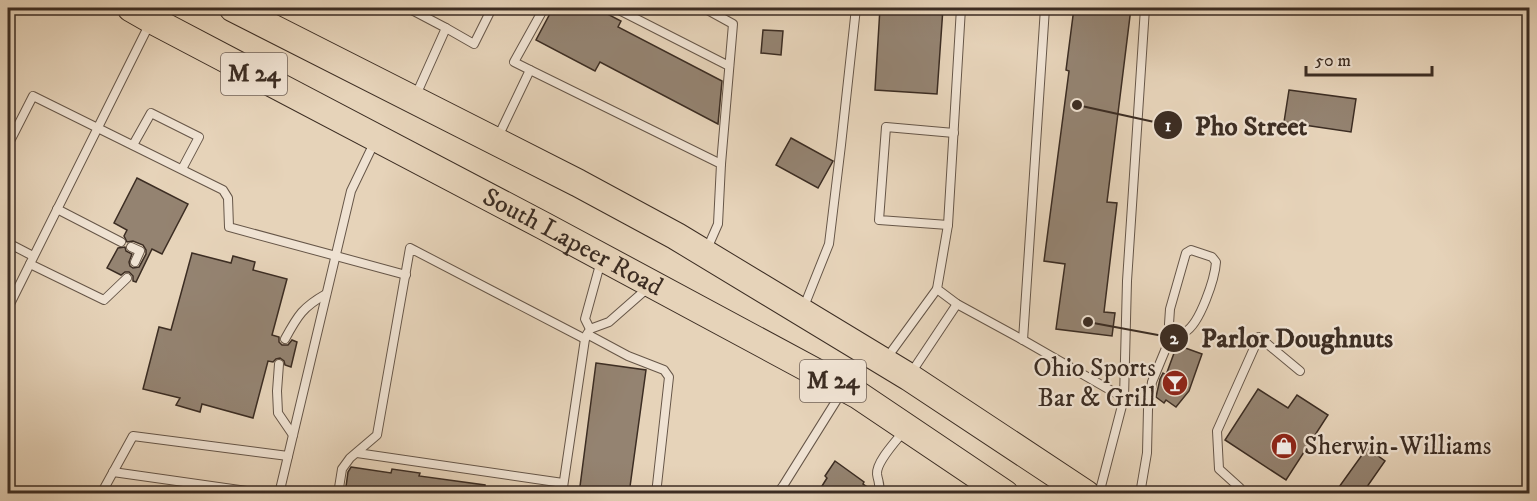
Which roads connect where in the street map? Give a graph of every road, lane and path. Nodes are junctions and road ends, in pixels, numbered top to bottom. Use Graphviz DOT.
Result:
graph roads {
  1 [pos="233,8"];
  2 [pos="408,8"];
  3 [pos="492,8"];
  4 [pos="544,8"];
  5 [pos="615,8"];
  6 [pos="704,8"];
  7 [pos="856,8"];
  8 [pos="962,8"];
  9 [pos="1045,8"];
  10 [pos="1145,8"];
  11 [pos="142,14"];
  12 [pos="446,28"];
  13 [pos="729,66"];
  14 [pos="530,70"];
  15 [pos="414,100"];
  16 [pos="98,128"];
  17 [pos="954,133"];
  18 [pos="377,138"];
  19 [pos="496,142"];
  20 [pos="8,145"];
  21 [pos="133,145"];
  22 [pos="721,164"];
  23 [pos="182,170"];
  24 [pos="57,209"];
  25 [pos="948,225"];
  26 [pos="121,242"];
  27 [pos="8,243"];
  28 [pos="131,247"];
  29 [pos="705,254"];
  30 [pos="335,257"];
  31 [pos="602,257"];
  32 [pos="32,260"];
  33 [pos="135,262"];
  34 [pos="406,275"];
  35 [pos="127,278"];
  36 [pos="652,284"];
  37 [pos="937,289"];
  38 [pos="326,294"];
  39 [pos="957,304"];
  40 [pos="8,308"];
  41 [pos="802,312"];
  42 [pos="587,334"];
  43 [pos="1171,336"];
  44 [pos="285,339"];
  45 [pos="1023,340"];
  46 [pos="884,362"];
  47 [pos="279,364"];
  48 [pos="1300,371"];
  49 [pos="909,377"];
  50 [pos="845,387"];
  51 [pos="1124,398"];
  52 [pos="907,428"];
  53 [pos="293,435"];
  54 [pos="357,453"];
  55 [pos="288,456"];
  56 [pos="113,472"];
  57 [pos="563,483"];
  58 [pos="989,487"];
  59 [pos="101,494"];
  60 [pos="268,494"];
  61 [pos="279,494"];
  62 [pos="338,494"];
  63 [pos="561,494"];
  64 [pos="656,494"];
  65 [pos="777,494"];
  66 [pos="879,494"];
  67 [pos="1086,494"];
  68 [pos="1099,494"];
  69 [pos="1140,494"];
  70 [pos="1237,494"];
  1 -- 15 [label="main road, South Lapeer Road / M 24"];
  2 -- 12 [label="lane"];
  3 -- 12 [label="lane"];
  4 -- 14 [label="lane"];
  5 -- 13 [label="lane"];
  6 -- 13 [label="lane"];
  7 -- 41 [label="lane"];
  8 -- 17 [label="lane"];
  9 -- 45 [label="lane"];
  10 -- 51 [label="lane"];
  11 -- 16 [label="lane"];
  11 -- 18 [label="main road, South Lapeer Road / M 24"];
  12 -- 15 [label="lane"];
  13 -- 22 [label="lane"];
  14 -- 19 [label="lane"];
  14 -- 22 [label="lane"];
  15 -- 19 [label="main road, South Lapeer Road / M 24"];
  16 -- 20 [label="lane"];
  16 -- 21 [label="lane"];
  16 -- 24 [label="lane"];
  17 -- 25 [label="lane"];
  17 -- 25 [label="lane"];
  18 -- 30 [label="lane"];
  18 -- 31 [label="main road, South Lapeer Road / M 24"];
  19 -- 29 [label="main road, South Lapeer Road / M 24"];
  21 -- 23 [label="lane"];
  21 -- 23 [label="lane"];
  22 -- 29 [label="lane"];
  23 -- 30 [label="lane"];
  24 -- 26 [label="lane"];
  24 -- 32 [label="lane"];
  25 -- 37 [label="lane"];
  27 -- 32 [label="lane"];
  28 -- 33 [label="lane"];
  29 -- 41 [label="main road, South Lapeer Road / M 24"];
  30 -- 34 [label="lane"];
  30 -- 38 [label="lane"];
  31 -- 36 [label="main road, South Lapeer Road / M 24"];
  31 -- 42 [label="lane"];
  32 -- 35 [label="lane"];
  32 -- 40 [label="lane"];
  34 -- 42 [label="lane"];
  34 -- 54 [label="lane"];
  36 -- 42 [label="lane"];
  36 -- 50 [label="main road, South Lapeer Road / M 24"];
  37 -- 39 [label="lane"];
  37 -- 46 [label="lane"];
  38 -- 44 [label="lane"];
  38 -- 53 [label="lane"];
  39 -- 45 [label="lane"];
  39 -- 49 [label="lane"];
  41 -- 46 [label="main road, South Lapeer Road / M 24"];
  42 -- 57 [label="lane"];
  42 -- 64 [label="lane"];
  43 -- 43 [label="lane"];
  43 -- 69 [label="lane"];
  45 -- 51 [label="lane"];
  46 -- 49 [label="main road, South Lapeer Road / M 24"];
  47 -- 53 [label="lane"];
  48 -- 70 [label="lane"];
  49 -- 67 [label="main road, South Lapeer Road / M 24"];
  50 -- 52 [label="main road, South Lapeer Road / M 24"];
  50 -- 65 [label="lane"];
  51 -- 68 [label="lane"];
  52 -- 58 [label="main road, South Lapeer Road / M 24"];
  52 -- 66 [label="lane"];
  53 -- 55 [label="lane"];
  54 -- 57 [label="lane"];
  54 -- 62 [label="lane"];
  55 -- 56 [label="lane"];
  55 -- 61 [label="lane"];
  56 -- 59 [label="lane"];
  56 -- 60 [label="lane"];
  57 -- 63 [label="lane"];
}
